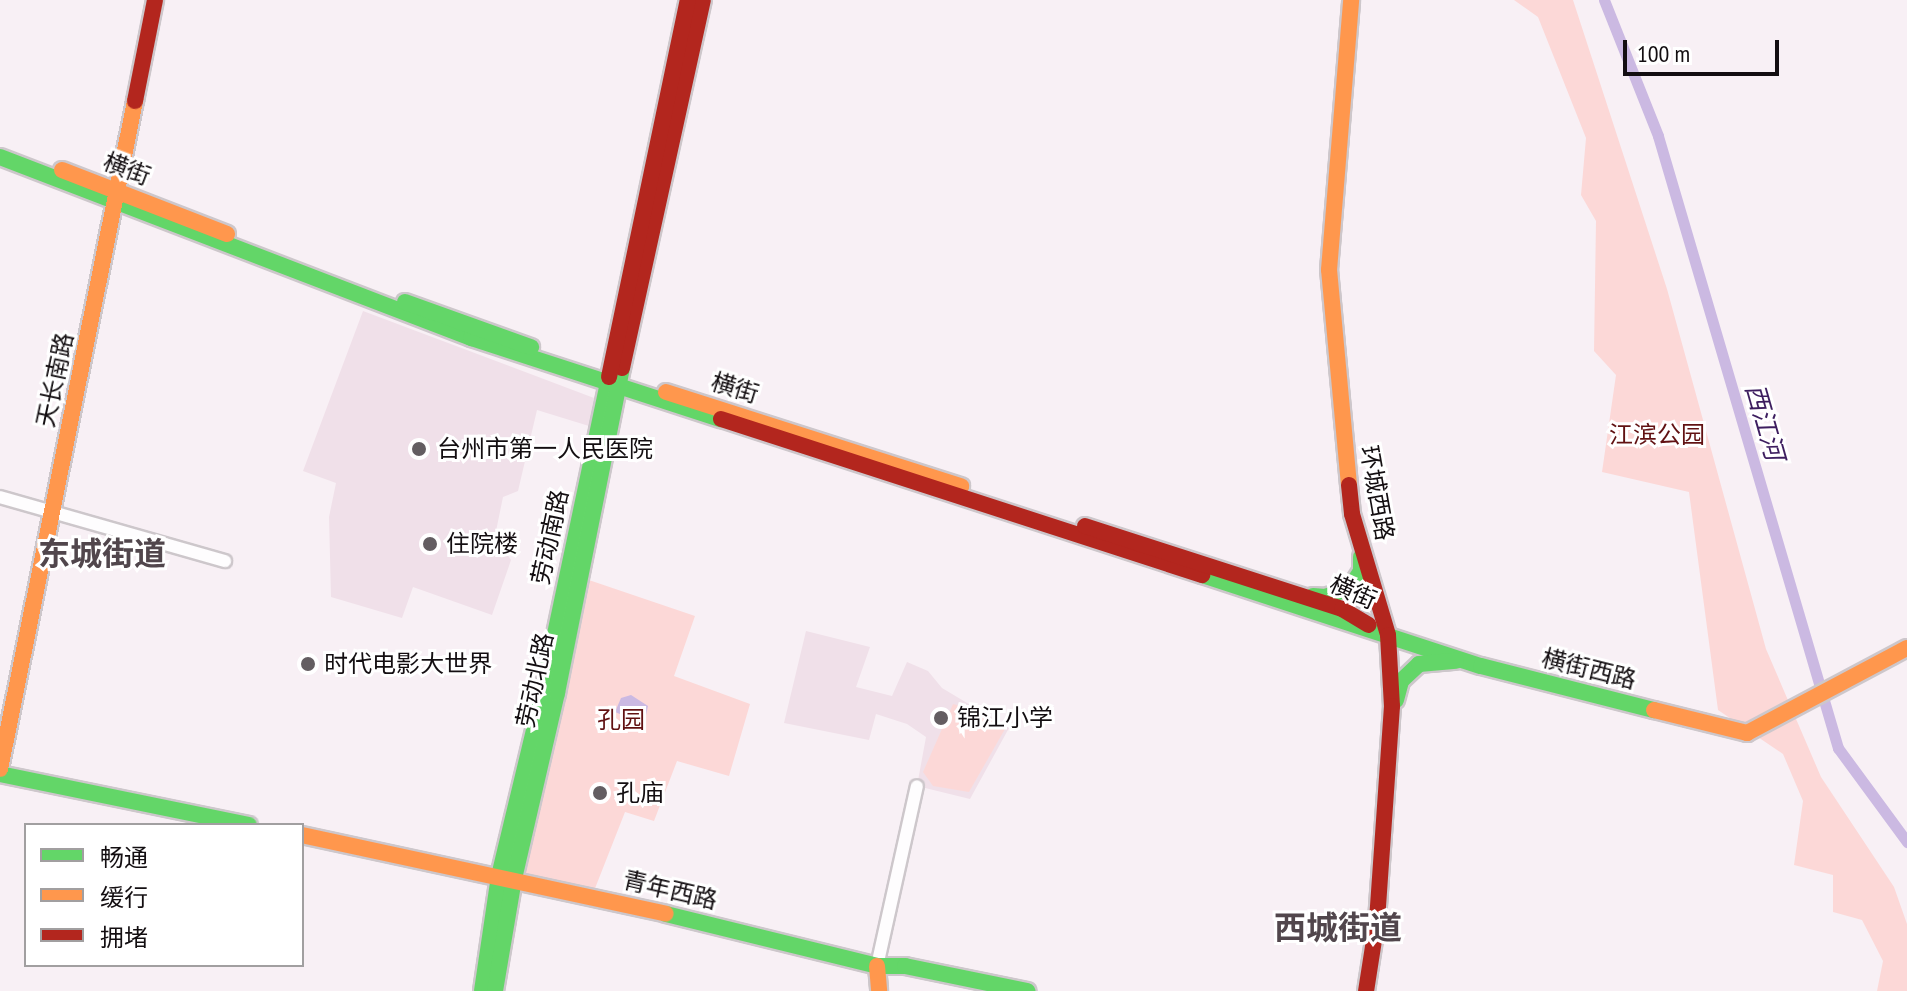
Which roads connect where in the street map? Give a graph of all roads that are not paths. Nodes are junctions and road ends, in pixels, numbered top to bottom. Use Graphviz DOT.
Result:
graph roads {
  1 [pos="155,0"];
  2 [pos="688,0"];
  3 [pos="703,0"];
  4 [pos="1351,0"];
  5 [pos="0,147"];
  6 [pos="0,157"];
  7 [pos="118,198"];
  8 [pos="613,381"];
  9 [pos="0,497"];
  10 [pos="985,499"];
  11 [pos="53,512"];
  12 [pos="1361,544"];
  13 [pos="225,561"];
  14 [pos="1285,592"];
  15 [pos="1388,635"];
  16 [pos="1907,648"];
  17 [pos="1471,663"];
  18 [pos="1391,721"];
  19 [pos="0,771"];
  20 [pos="917,786"];
  21 [pos="240,823"];
  22 [pos="304,835"];
  23 [pos="507,878"];
  24 [pos="877,966"];
  25 [pos="482,991"];
  26 [pos="495,991"];
  27 [pos="879,991"];
  28 [pos="1027,991"];
  29 [pos="1366,991"];
  1 -- 7 [label="street, 天长南路"];
  2 -- 8 [label="street, 劳动南路"];
  3 -- 8 [label="street, 劳动南路"];
  4 -- 12 [label="street, 环城西路"];
  5 -- 7 [label="street, 横街"];
  6 -- 7 [label="street, 横街"];
  7 -- 8 [label="street, 横街"];
  7 -- 11 [label="street, 天长南路"];
  8 -- 10 [label="street, 横街"];
  8 -- 23 [label="street, 劳动南路"];
  9 -- 11 [label="street"];
  10 -- 14 [label="street, 横街"];
  10 -- 15 [label="street, 横街"];
  11 -- 13 [label="street"];
  11 -- 19 [label="street, 天长南路"];
  12 -- 14 [label="street"];
  12 -- 15 [label="street, 环城西路"];
  14 -- 15 [label="street, 横街"];
  15 -- 17 [label="street, 横街西路"];
  15 -- 18 [label="street, 环城西路"];
  16 -- 17 [label="street, 横街西路"];
  17 -- 18 [label="street"];
  18 -- 29 [label="street, 环城西路"];
  19 -- 21 [label="street"];
  20 -- 24 [label="street"];
  22 -- 23 [label="street, 青年西路"];
  23 -- 24 [label="street, 青年西路"];
  23 -- 25 [label="street, 劳动南路"];
  23 -- 26 [label="street"];
  24 -- 27 [label="street"];
  24 -- 28 [label="street, 青年西路"];
}
